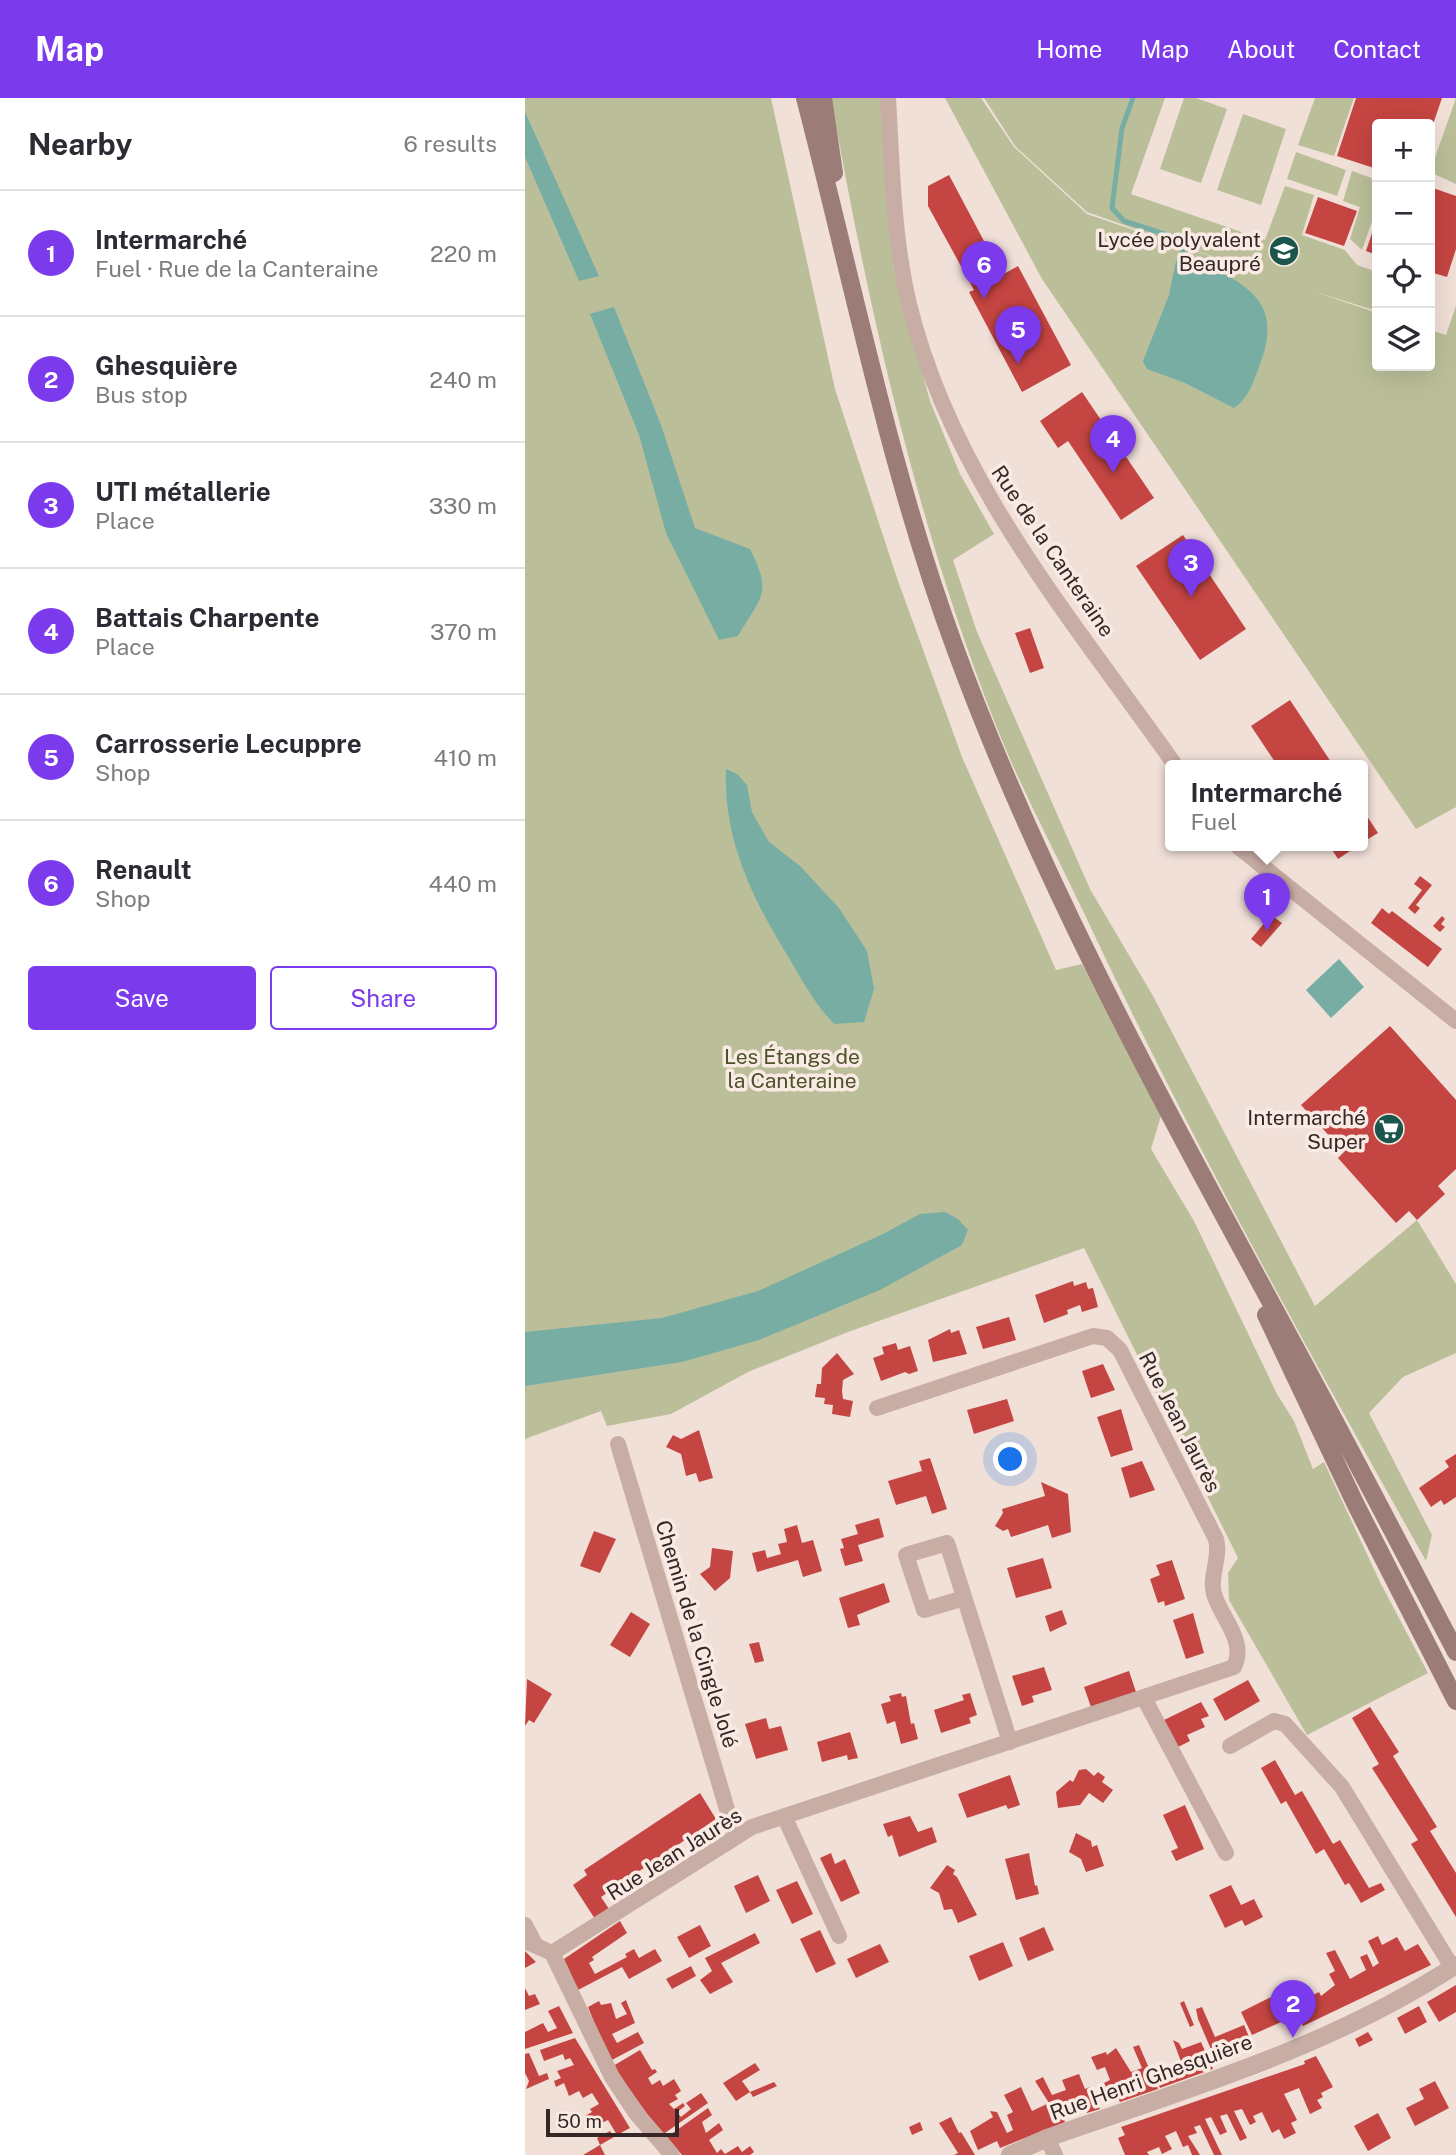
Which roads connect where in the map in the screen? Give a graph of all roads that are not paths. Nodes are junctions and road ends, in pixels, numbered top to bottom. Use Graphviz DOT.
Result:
graph roads {
  1 [pos="805,98"];
  2 [pos="824,98"];
  3 [pos="888,98"];
  4 [pos="849,273"];
  5 [pos="1171,760"];
  6 [pos="1244,851"];
  7 [pos="1456,1021"];
  8 [pos="1210,1194"];
  9 [pos="877,1408"];
  10 [pos="618,1444"];
  11 [pos="964,1598"];
  12 [pos="1456,1652"];
  13 [pos="1144,1698"];
  14 [pos="1456,1702"];
  15 [pos="1010,1742"];
  16 [pos="1230,1746"];
  17 [pos="784,1816"];
  18 [pos="735,1836"];
  19 [pos="1226,1853"];
  20 [pos="525,1925"];
  21 [pos="839,1936"];
  22 [pos="530,1943"];
  23 [pos="552,1953"];
  24 [pos="1454,1966"];
  25 [pos="1047,2138"];
  26 [pos="672,2155"];
  27 [pos="1010,2155"];
  28 [pos="1055,2155"];
  1 -- 4 [label="main road"];
  2 -- 4 [label="main road"];
  3 -- 5 [label="street, Rue de la Canteraine"];
  4 -- 8 [label="main road"];
  6 -- 7 [label="street"];
  8 -- 12 [label="main road"];
  8 -- 14 [label="main road"];
  9 -- 13 [label="street, Rue Jean Jaurès"];
  10 -- 18 [label="street, Chemin de la Cingle Jolé"];
  11 -- 11 [label="street"];
  11 -- 15 [label="street"];
  13 -- 15 [label="street, Rue Jean Jaurès"];
  13 -- 19 [label="street"];
  15 -- 17 [label="street, Rue Jean Jaurès"];
  16 -- 24 [label="street"];
  17 -- 18 [label="street, Rue Jean Jaurès"];
  17 -- 21 [label="street"];
  18 -- 23 [label="street, Rue Jean Jaurès"];
  20 -- 22 [label="street"];
  22 -- 23 [label="street"];
  23 -- 26 [label="street"];
  24 -- 25 [label="street, Rue Henri Ghesquière"];
  25 -- 27 [label="street, Rue Henri Ghesquière"];
  25 -- 28 [label="street"];
}
